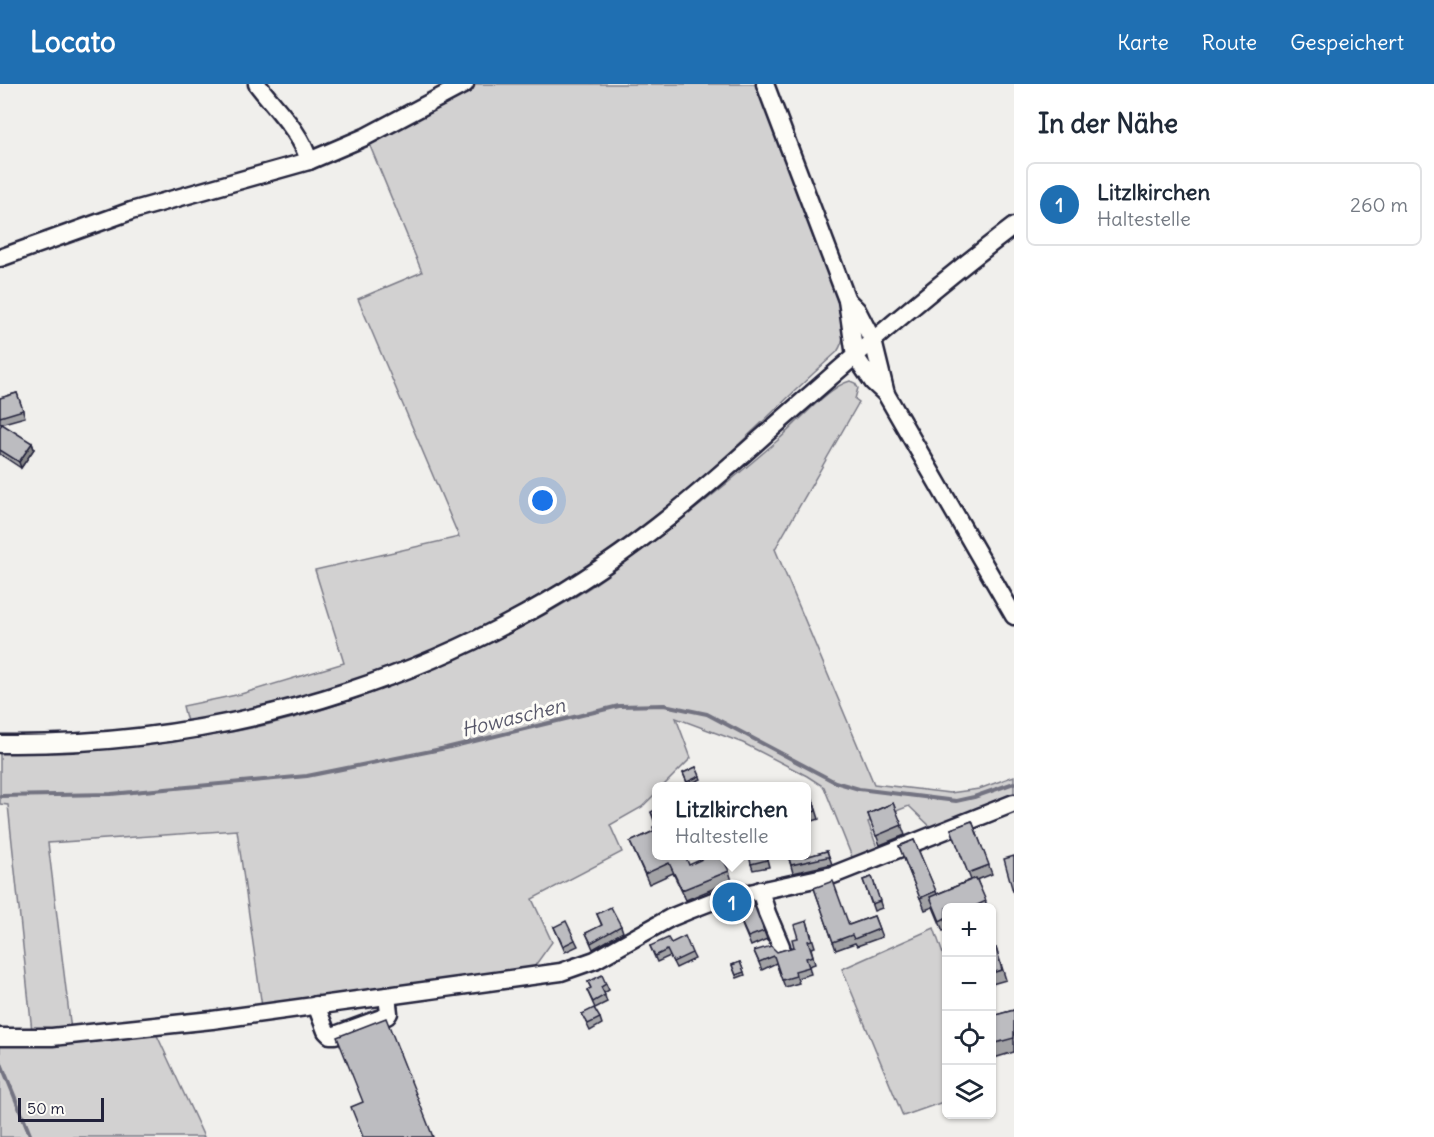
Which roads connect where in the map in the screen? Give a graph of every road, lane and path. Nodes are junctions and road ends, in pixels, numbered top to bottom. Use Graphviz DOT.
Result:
graph roads {
  1 [pos="257,84"];
  2 [pos="465,84"];
  3 [pos="765,84"];
  4 [pos="309,161"];
  5 [pos="1014,226"];
  6 [pos="0,258"];
  7 [pos="848,300"];
  8 [pos="873,340"];
  9 [pos="855,356"];
  10 [pos="886,393"];
  11 [pos="1014,616"];
  12 [pos="0,744"];
  13 [pos="1014,804"];
  14 [pos="760,891"];
  15 [pos="781,946"];
  16 [pos="387,996"];
  17 [pos="316,1005"];
  18 [pos="0,1037"];
  1 -- 4 [label="street"];
  2 -- 4 [label="street"];
  3 -- 7 [label="street"];
  4 -- 6 [label="street"];
  5 -- 8 [label="street"];
  7 -- 8 [label="street"];
  7 -- 9 [label="street"];
  8 -- 9 [label="street"];
  8 -- 10 [label="street"];
  9 -- 10 [label="street"];
  9 -- 12 [label="street"];
  10 -- 11 [label="street"];
  13 -- 14 [label="street"];
  14 -- 15 [label="street"];
  14 -- 16 [label="street"];
  16 -- 17 [label="street"];
  16 -- 17 [label="street"];
  17 -- 18 [label="street"];
}
